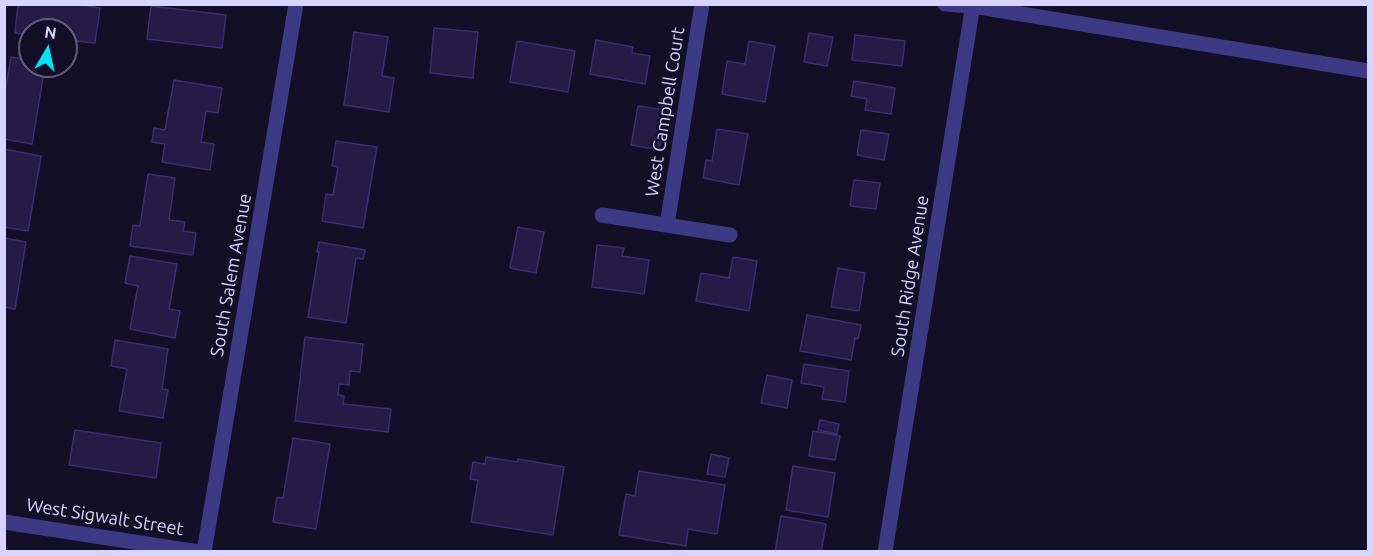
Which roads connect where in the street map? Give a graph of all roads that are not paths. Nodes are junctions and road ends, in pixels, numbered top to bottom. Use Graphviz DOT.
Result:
graph roads {
  1 [pos="296,4"];
  2 [pos="702,4"];
  3 [pos="945,4"];
  4 [pos="973,5"];
  5 [pos="1368,71"];
  6 [pos="602,214"];
  7 [pos="667,225"];
  8 [pos="730,235"];
  9 [pos="4,522"];
  10 [pos="199,552"];
  11 [pos="204,552"];
  12 [pos="885,552"];
  1 -- 11 [label="street, South Salem Avenue"];
  2 -- 7 [label="street, West Campbell Court"];
  3 -- 4 [label="street"];
  4 -- 5 [label="street"];
  4 -- 12 [label="street, South Ridge Avenue"];
  6 -- 7 [label="street, West Campbell Court"];
  7 -- 8 [label="street, West Campbell Court"];
  9 -- 10 [label="street, West Sigwalt Street"];
}
